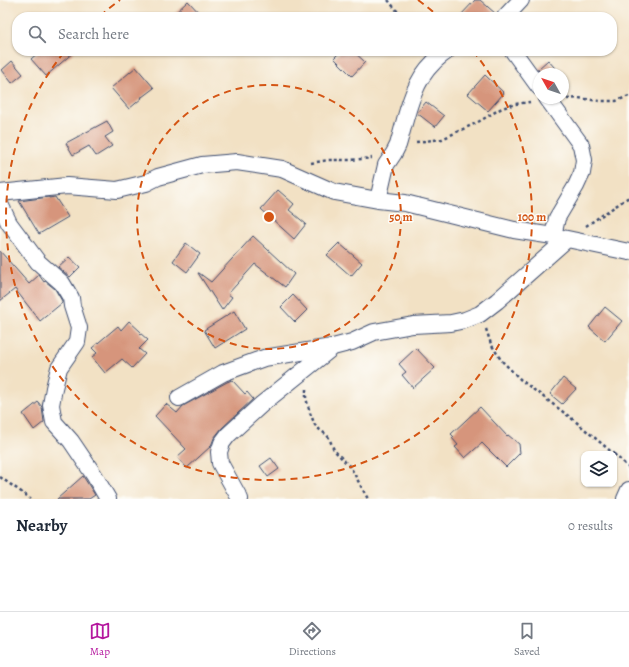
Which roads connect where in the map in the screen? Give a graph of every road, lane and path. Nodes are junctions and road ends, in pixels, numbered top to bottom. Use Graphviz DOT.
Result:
graph roads {
  1 [pos="388,0"];
  2 [pos="521,0"];
  3 [pos="398,12"];
  4 [pos="510,12"];
  5 [pos="441,56"];
  6 [pos="517,56"];
  7 [pos="533,78"];
  8 [pos="629,96"];
  9 [pos="569,97"];
  10 [pos="533,99"];
  11 [pos="551,104"];
  12 [pos="396,149"];
  13 [pos="282,169"];
  14 [pos="0,193"];
  15 [pos="629,197"];
  16 [pos="378,200"];
  17 [pos="0,204"];
  18 [pos="560,237"];
  19 [pos="629,252"];
  20 [pos="480,314"];
  21 [pos="334,347"];
  22 [pos="313,364"];
  23 [pos="179,398"];
  24 [pos="610,451"];
  25 [pos="617,457"];
  26 [pos="629,468"];
  27 [pos="0,477"];
  28 [pos="629,490"];
  29 [pos="30,499"];
  30 [pos="108,499"];
  31 [pos="240,499"];
  32 [pos="368,499"];
  33 [pos="625,499"];
  1 -- 3 [label="path"];
  2 -- 4 [label="street"];
  5 -- 12 [label="street"];
  6 -- 7 [label="street"];
  8 -- 9 [label="path"];
  10 -- 12 [label="path"];
  11 -- 18 [label="street"];
  12 -- 13 [label="path"];
  12 -- 16 [label="street"];
  13 -- 14 [label="street"];
  13 -- 16 [label="street"];
  15 -- 18 [label="path"];
  16 -- 18 [label="street"];
  17 -- 30 [label="street"];
  18 -- 19 [label="street"];
  18 -- 20 [label="street"];
  20 -- 21 [label="street"];
  20 -- 24 [label="path"];
  21 -- 22 [label="street"];
  21 -- 23 [label="street"];
  22 -- 31 [label="street"];
  22 -- 32 [label="path"];
  25 -- 26 [label="path"];
  27 -- 29 [label="path"];
  28 -- 33 [label="street"];
}
